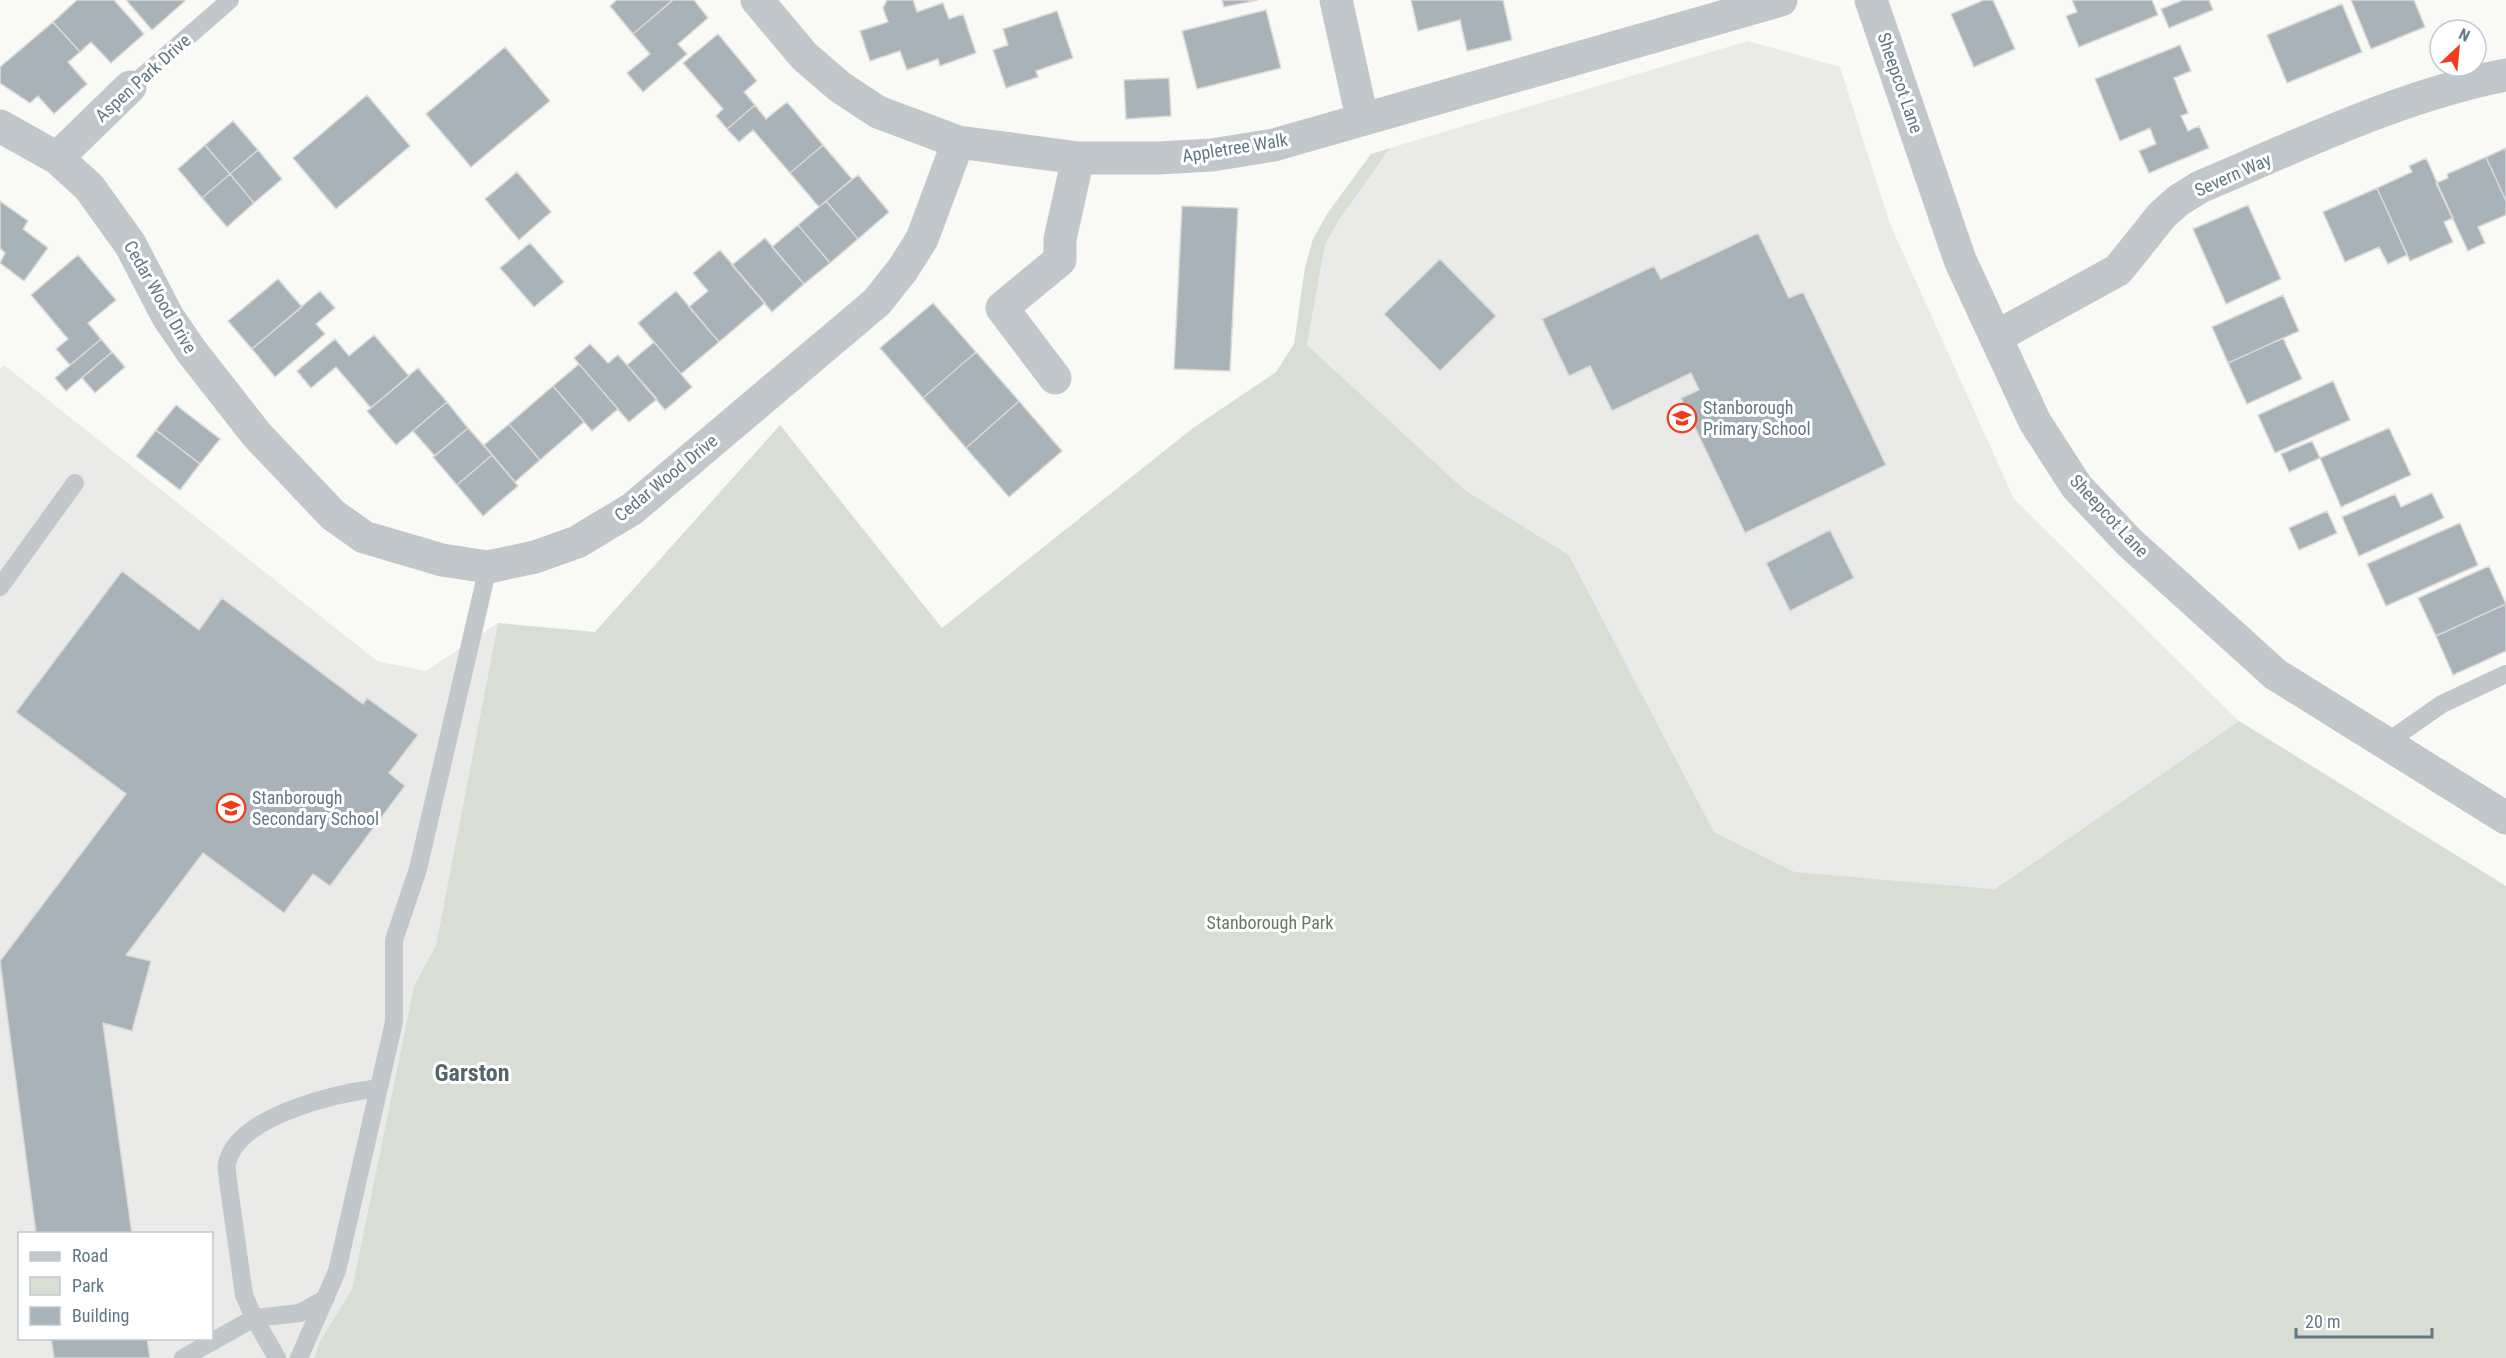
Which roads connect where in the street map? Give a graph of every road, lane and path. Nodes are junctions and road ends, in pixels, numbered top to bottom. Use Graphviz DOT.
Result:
graph roads {
  1 [pos="230,0"];
  2 [pos="757,0"];
  3 [pos="1336,0"];
  4 [pos="1781,0"];
  5 [pos="1871,0"];
  6 [pos="2506,75"];
  7 [pos="130,87"];
  8 [pos="1362,118"];
  9 [pos="0,126"];
  10 [pos="958,142"];
  11 [pos="57,158"];
  12 [pos="1078,158"];
  13 [pos="1996,337"];
  14 [pos="1055,378"];
  15 [pos="75,483"];
  16 [pos="488,567"];
  17 [pos="0,587"];
  18 [pos="2506,674"];
  19 [pos="2386,743"];
  20 [pos="2506,818"];
  21 [pos="379,1089"];
  22 [pos="326,1298"];
  23 [pos="254,1318"];
  24 [pos="183,1358"];
  25 [pos="277,1358"];
  26 [pos="299,1358"];
  1 -- 7 [label="lane, Aspen Park Drive"];
  2 -- 10 [label="street, Appletree Walk"];
  3 -- 8 [label="street"];
  4 -- 8 [label="street, Appletree Walk"];
  5 -- 13 [label="street, Sheepcot Lane"];
  6 -- 13 [label="street, Severn Way"];
  7 -- 11 [label="street, Aspen Park Drive"];
  8 -- 12 [label="street, Appletree Walk"];
  9 -- 11 [label="street, Cedar Wood Drive"];
  10 -- 12 [label="street, Appletree Walk"];
  10 -- 16 [label="street, Cedar Wood Drive"];
  11 -- 16 [label="street, Cedar Wood Drive"];
  12 -- 14 [label="street"];
  13 -- 19 [label="street, Sheepcot Lane"];
  15 -- 17 [label="lane"];
  16 -- 21 [label="lane"];
  18 -- 19 [label="lane"];
  19 -- 20 [label="street, Sheepcot Lane"];
  21 -- 22 [label="lane"];
  21 -- 23 [label="lane"];
  22 -- 23 [label="lane"];
  22 -- 26 [label="lane"];
  23 -- 24 [label="lane"];
  23 -- 25 [label="lane"];
}
